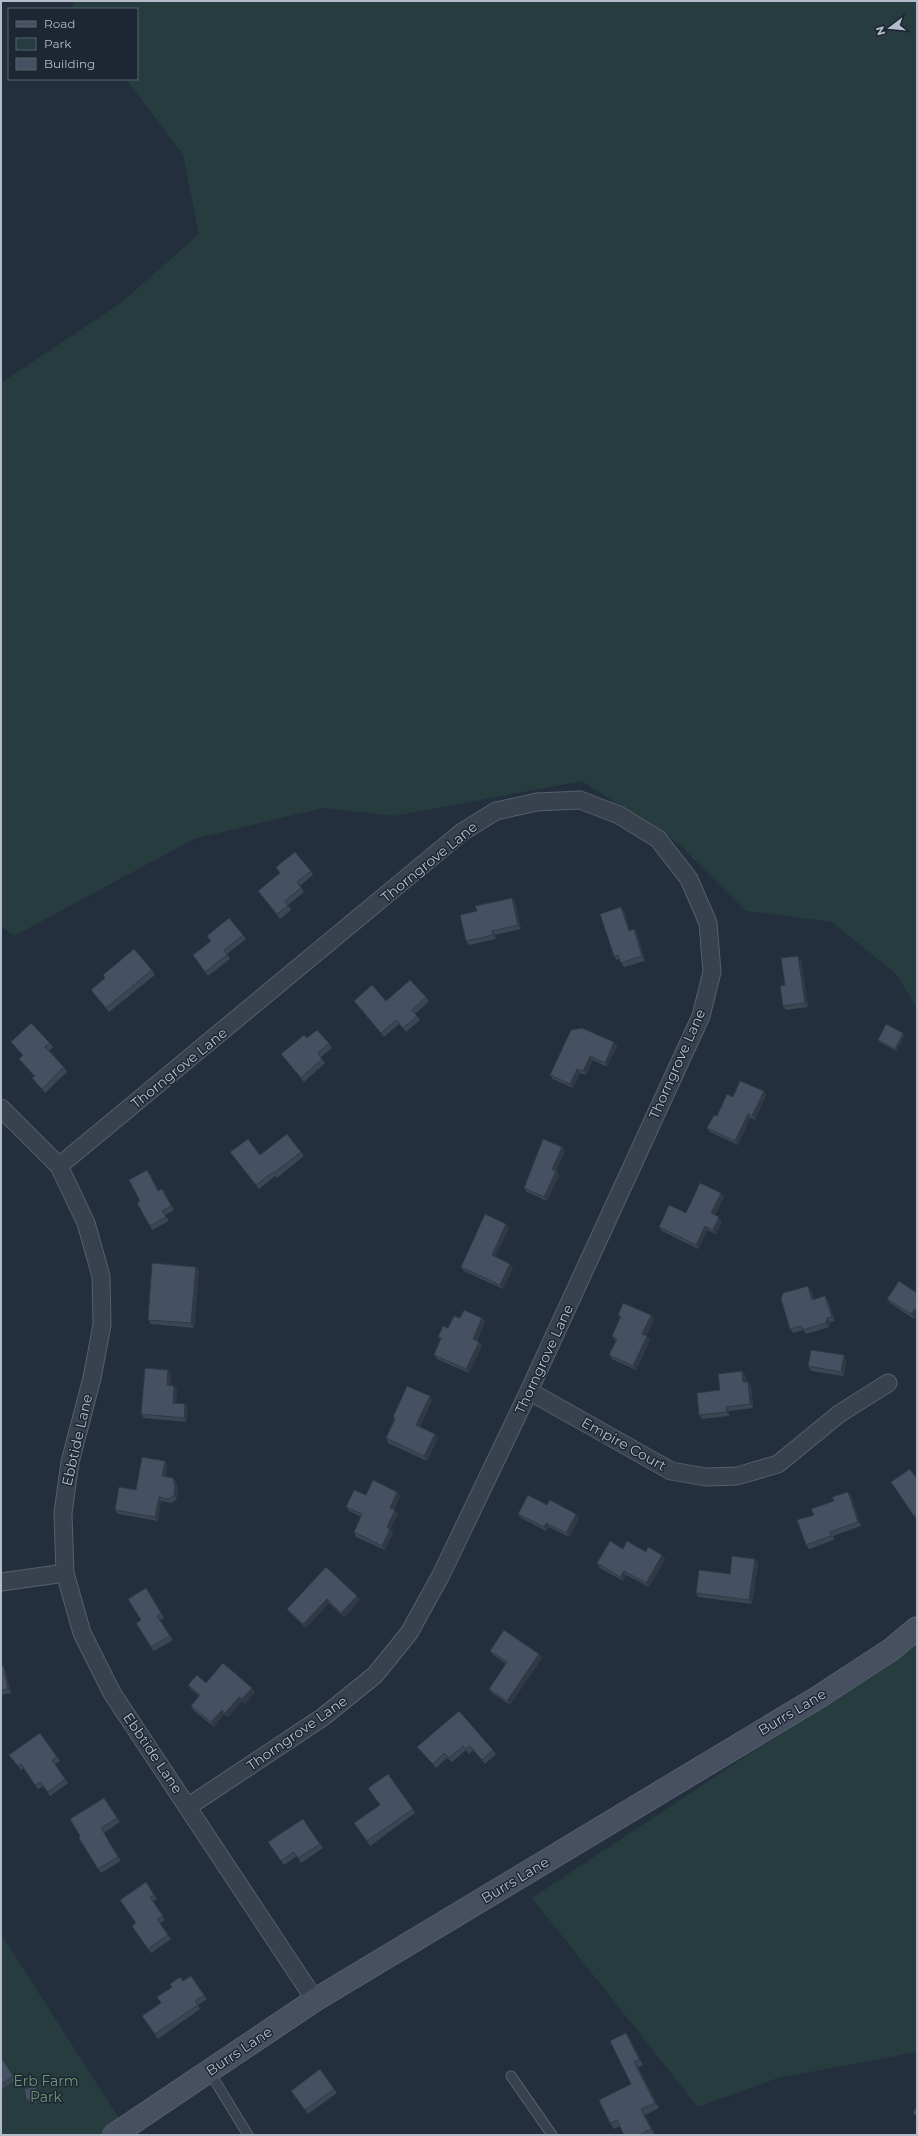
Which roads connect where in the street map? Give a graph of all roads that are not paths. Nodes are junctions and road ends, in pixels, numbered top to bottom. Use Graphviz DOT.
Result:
graph roads {
  1 [pos="1,1108"];
  2 [pos="59,1166"];
  3 [pos="888,1383"];
  4 [pos="529,1391"];
  5 [pos="65,1573"];
  6 [pos="1,1582"];
  7 [pos="917,1628"];
  8 [pos="189,1806"];
  9 [pos="315,2000"];
  10 [pos="209,2071"];
  11 [pos="511,2076"];
  12 [pos="114,2135"];
  13 [pos="248,2135"];
  14 [pos="552,2135"];
  1 -- 2 [label="street, Ebbtide Lane"];
  2 -- 4 [label="street, Thorngrove Lane"];
  2 -- 5 [label="street, Ebbtide Lane"];
  3 -- 4 [label="street, Empire Court"];
  4 -- 8 [label="street, Thorngrove Lane"];
  5 -- 6 [label="street"];
  5 -- 8 [label="street, Ebbtide Lane"];
  7 -- 9 [label="street, Burrs Lane"];
  8 -- 9 [label="street, Ebbtide Lane"];
  9 -- 10 [label="street, Burrs Lane"];
  10 -- 12 [label="street, Burrs Lane"];
  10 -- 13 [label="lane"];
  11 -- 14 [label="lane"];
}
